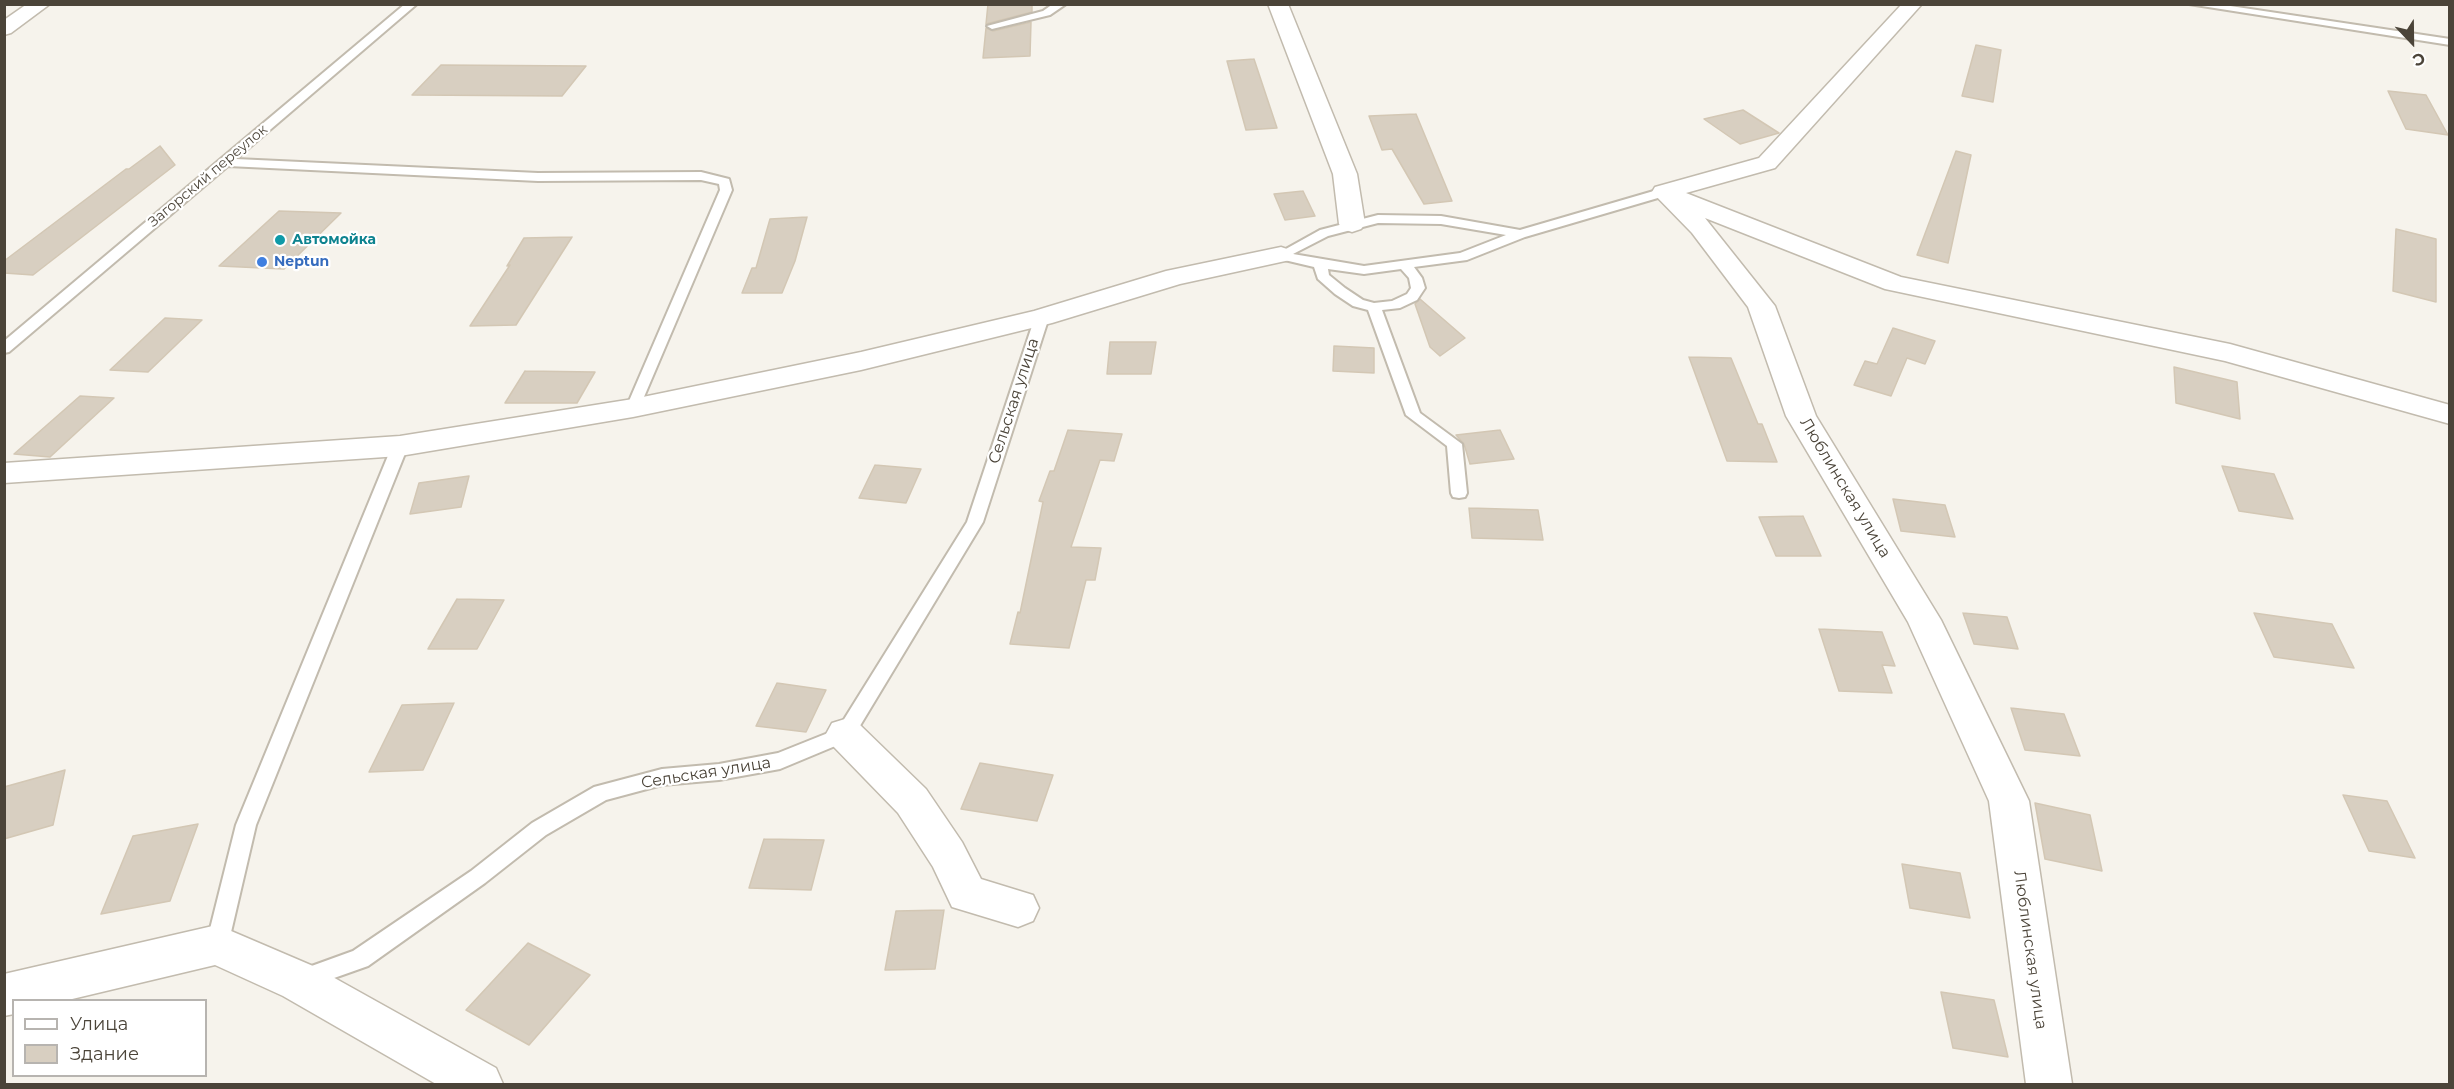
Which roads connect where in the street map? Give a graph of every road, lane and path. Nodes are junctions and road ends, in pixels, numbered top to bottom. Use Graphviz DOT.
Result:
graph roads {
  1 [pos="41,4"];
  2 [pos="412,4"];
  3 [pos="1061,4"];
  4 [pos="1278,4"];
  5 [pos="1914,4"];
  6 [pos="2194,4"];
  7 [pos="992,26"];
  8 [pos="4,29"];
  9 [pos="2450,42"];
  10 [pos="224,162"];
  11 [pos="1664,192"];
  12 [pos="1352,224"];
  13 [pos="1521,234"];
  14 [pos="1281,255"];
  15 [pos="1320,264"];
  16 [pos="1405,265"];
  17 [pos="1374,306"];
  18 [pos="1042,317"];
  19 [pos="4,349"];
  20 [pos="633,408"];
  21 [pos="2450,415"];
  22 [pos="400,446"];
  23 [pos="4,473"];
  24 [pos="1459,493"];
  25 [pos="844,734"];
  26 [pos="1018,908"];
  27 [pos="217,945"];
  28 [pos="298,981"];
  29 [pos="4,995"];
  30 [pos="480,1084"];
  31 [pos="2049,1084"];
  1 -- 8 [label="street"];
  2 -- 10 [label="lane, Загорский переулок"];
  3 -- 7 [label="lane"];
  4 -- 12 [label="street"];
  5 -- 11 [label="street"];
  6 -- 9 [label="lane"];
  10 -- 19 [label="lane, Загорский переулок"];
  10 -- 20 [label="lane"];
  11 -- 13 [label="lane"];
  11 -- 21 [label="street"];
  11 -- 31 [label="street, Люблинская улица"];
  12 -- 13 [label="lane"];
  12 -- 14 [label="lane"];
  13 -- 16 [label="lane"];
  14 -- 15 [label="lane"];
  14 -- 18 [label="street"];
  15 -- 16 [label="lane"];
  15 -- 17 [label="lane"];
  16 -- 17 [label="lane"];
  17 -- 24 [label="lane"];
  18 -- 20 [label="street"];
  18 -- 25 [label="lane, Сельская улица"];
  20 -- 22 [label="street"];
  22 -- 23 [label="street"];
  22 -- 27 [label="lane"];
  25 -- 26 [label="street"];
  25 -- 28 [label="lane, Сельская улица"];
  27 -- 28 [label="street"];
  27 -- 29 [label="street"];
  28 -- 30 [label="street"];
}
